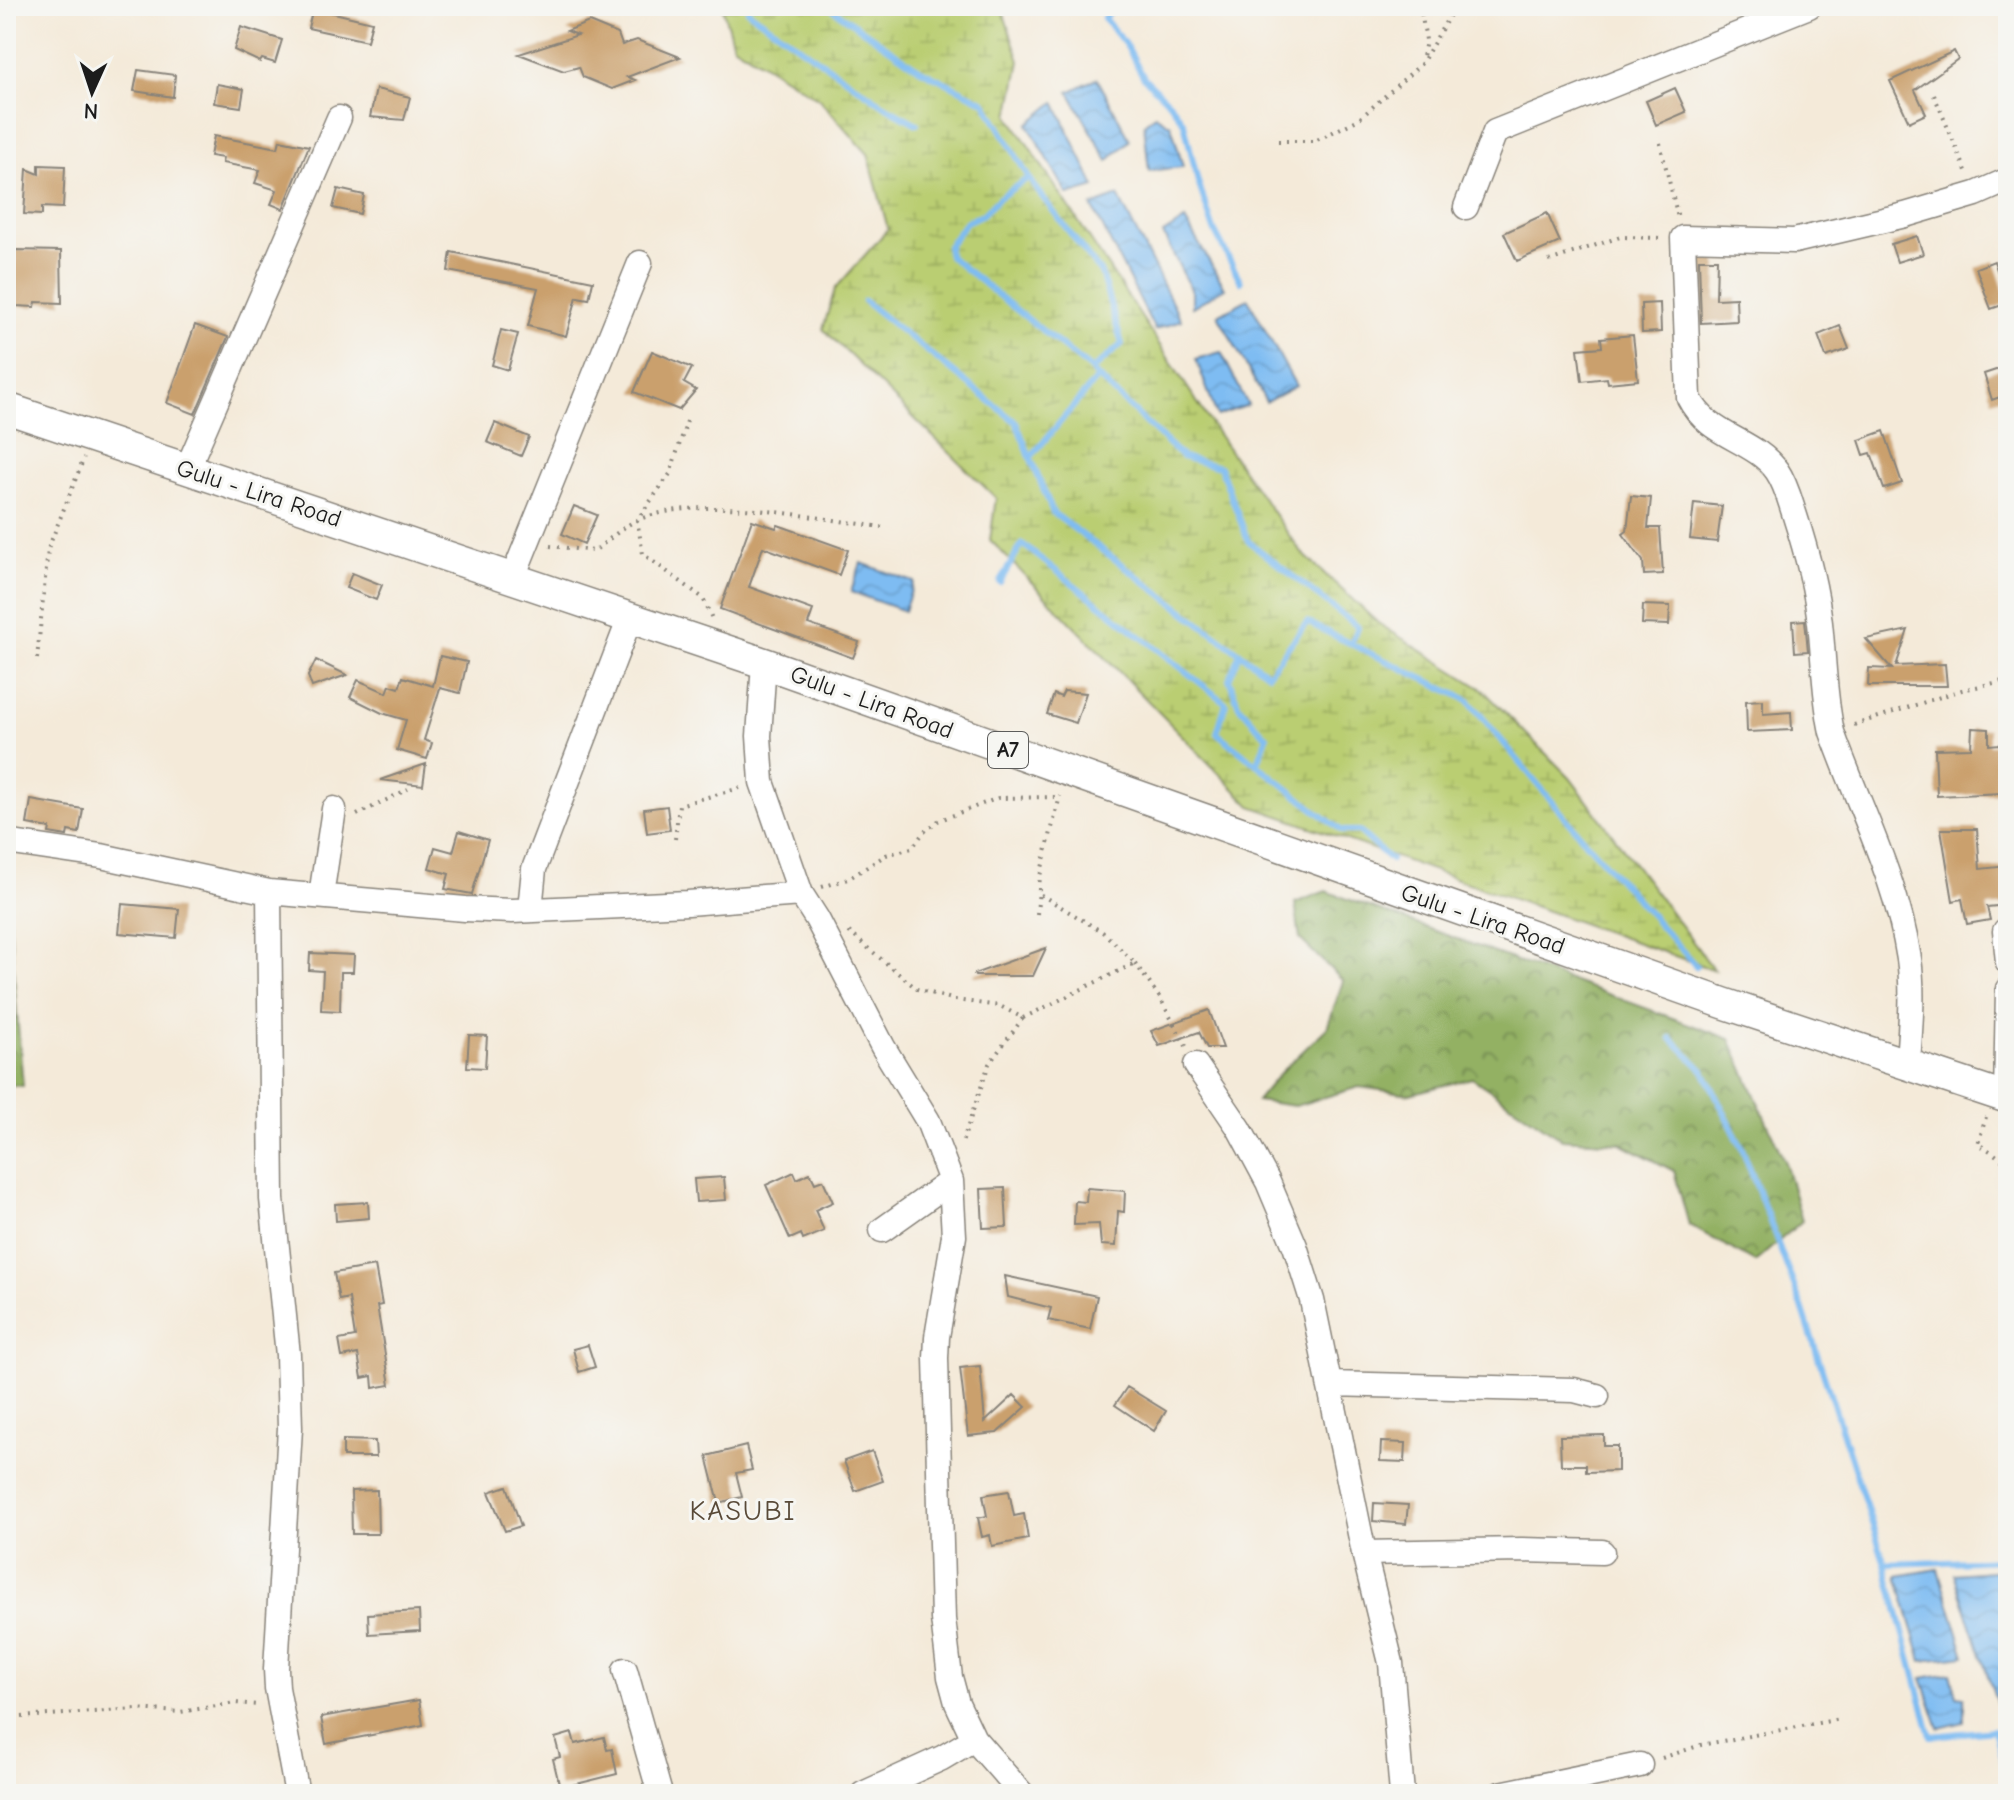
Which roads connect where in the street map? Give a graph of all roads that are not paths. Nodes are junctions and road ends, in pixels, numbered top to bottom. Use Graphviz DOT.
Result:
graph roads {
  1 [pos="1809,6"];
  2 [pos="339,118"];
  3 [pos="2008,180"];
  4 [pos="1466,207"];
  5 [pos="640,263"];
  6 [pos="6,408"];
  7 [pos="187,469"];
  8 [pos="513,577"];
  9 [pos="630,618"];
  10 [pos="764,663"];
  11 [pos="334,809"];
  12 [pos="6,842"];
  13 [pos="269,892"];
  14 [pos="801,894"];
  15 [pos="321,896"];
  16 [pos="530,910"];
  17 [pos="2005,931"];
  18 [pos="2008,962"];
  19 [pos="2008,989"];
  20 [pos="1908,1063"];
  21 [pos="1196,1065"];
  22 [pos="1998,1095"];
  23 [pos="951,1181"];
  24 [pos="882,1230"];
  25 [pos="1329,1384"];
  26 [pos="1597,1396"];
  27 [pos="1602,1552"];
  28 [pos="1364,1553"];
  29 [pos="625,1670"];
  30 [pos="974,1739"];
  31 [pos="1640,1765"];
  32 [pos="297,1794"];
  33 [pos="660,1794"];
  34 [pos="863,1794"];
  35 [pos="1022,1794"];
  36 [pos="1402,1794"];
  37 [pos="1500,1794"];
  1 -- 4 [label="street"];
  2 -- 7 [label="street"];
  3 -- 20 [label="street"];
  5 -- 8 [label="street"];
  6 -- 7 [label="main road, Gulu - Lira Road / A7"];
  7 -- 8 [label="main road, Gulu - Lira Road / A7"];
  8 -- 9 [label="main road, Gulu - Lira Road / A7"];
  9 -- 10 [label="main road, Gulu - Lira Road / A7"];
  9 -- 16 [label="street"];
  10 -- 14 [label="street"];
  10 -- 20 [label="main road, Gulu - Lira Road / A7"];
  11 -- 15 [label="street"];
  12 -- 13 [label="street"];
  13 -- 15 [label="street"];
  13 -- 32 [label="street"];
  14 -- 16 [label="street"];
  14 -- 23 [label="street"];
  15 -- 16 [label="street"];
  17 -- 18 [label="street"];
  19 -- 22 [label="street"];
  20 -- 22 [label="main road, Gulu - Lira Road / A7"];
  21 -- 25 [label="street"];
  23 -- 24 [label="street"];
  23 -- 30 [label="street"];
  25 -- 26 [label="street"];
  25 -- 28 [label="street"];
  27 -- 28 [label="street"];
  28 -- 36 [label="street"];
  29 -- 33 [label="street"];
  30 -- 34 [label="street"];
  30 -- 35 [label="street"];
  31 -- 37 [label="street"];
}
